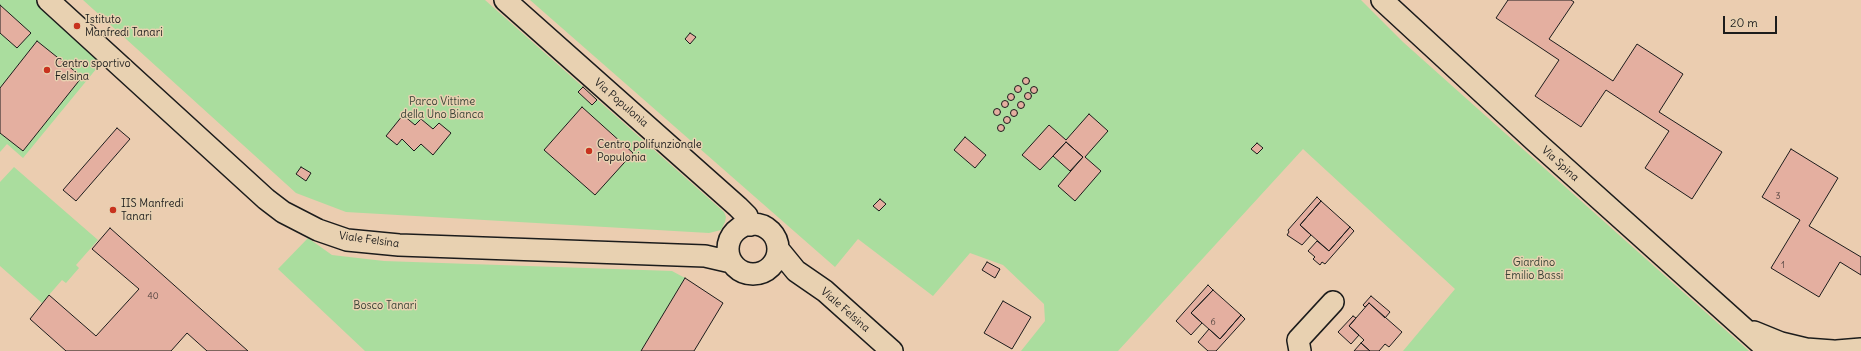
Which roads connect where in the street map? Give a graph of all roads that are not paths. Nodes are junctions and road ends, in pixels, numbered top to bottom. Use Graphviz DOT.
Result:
graph roads {
  1 [pos="48,0"];
  2 [pos="505,0"];
  3 [pos="1382,0"];
  4 [pos="750,224"];
  5 [pos="730,254"];
  6 [pos="775,258"];
  7 [pos="1333,302"];
  8 [pos="1741,325"];
  9 [pos="1861,349"];
  10 [pos="1808,350"];
  11 [pos="892,351"];
  12 [pos="1300,351"];
  13 [pos="1769,351"];
  14 [pos="1833,351"];
  15 [pos="1837,351"];
  1 -- 5 [label="street, Viale Felsina"];
  2 -- 4 [label="street, Via Populonia"];
  3 -- 8 [label="street, Via Spina"];
  4 -- 5 [label="street"];
  4 -- 6 [label="street"];
  5 -- 6 [label="street, Viale Felsina"];
  6 -- 11 [label="street, Viale Felsina"];
  7 -- 12 [label="street"];
  8 -- 10 [label="street, Via Spina"];
  8 -- 13 [label="street, Via Spina"];
  9 -- 15 [label="street"];
  10 -- 14 [label="street, Via Spina"];
}
